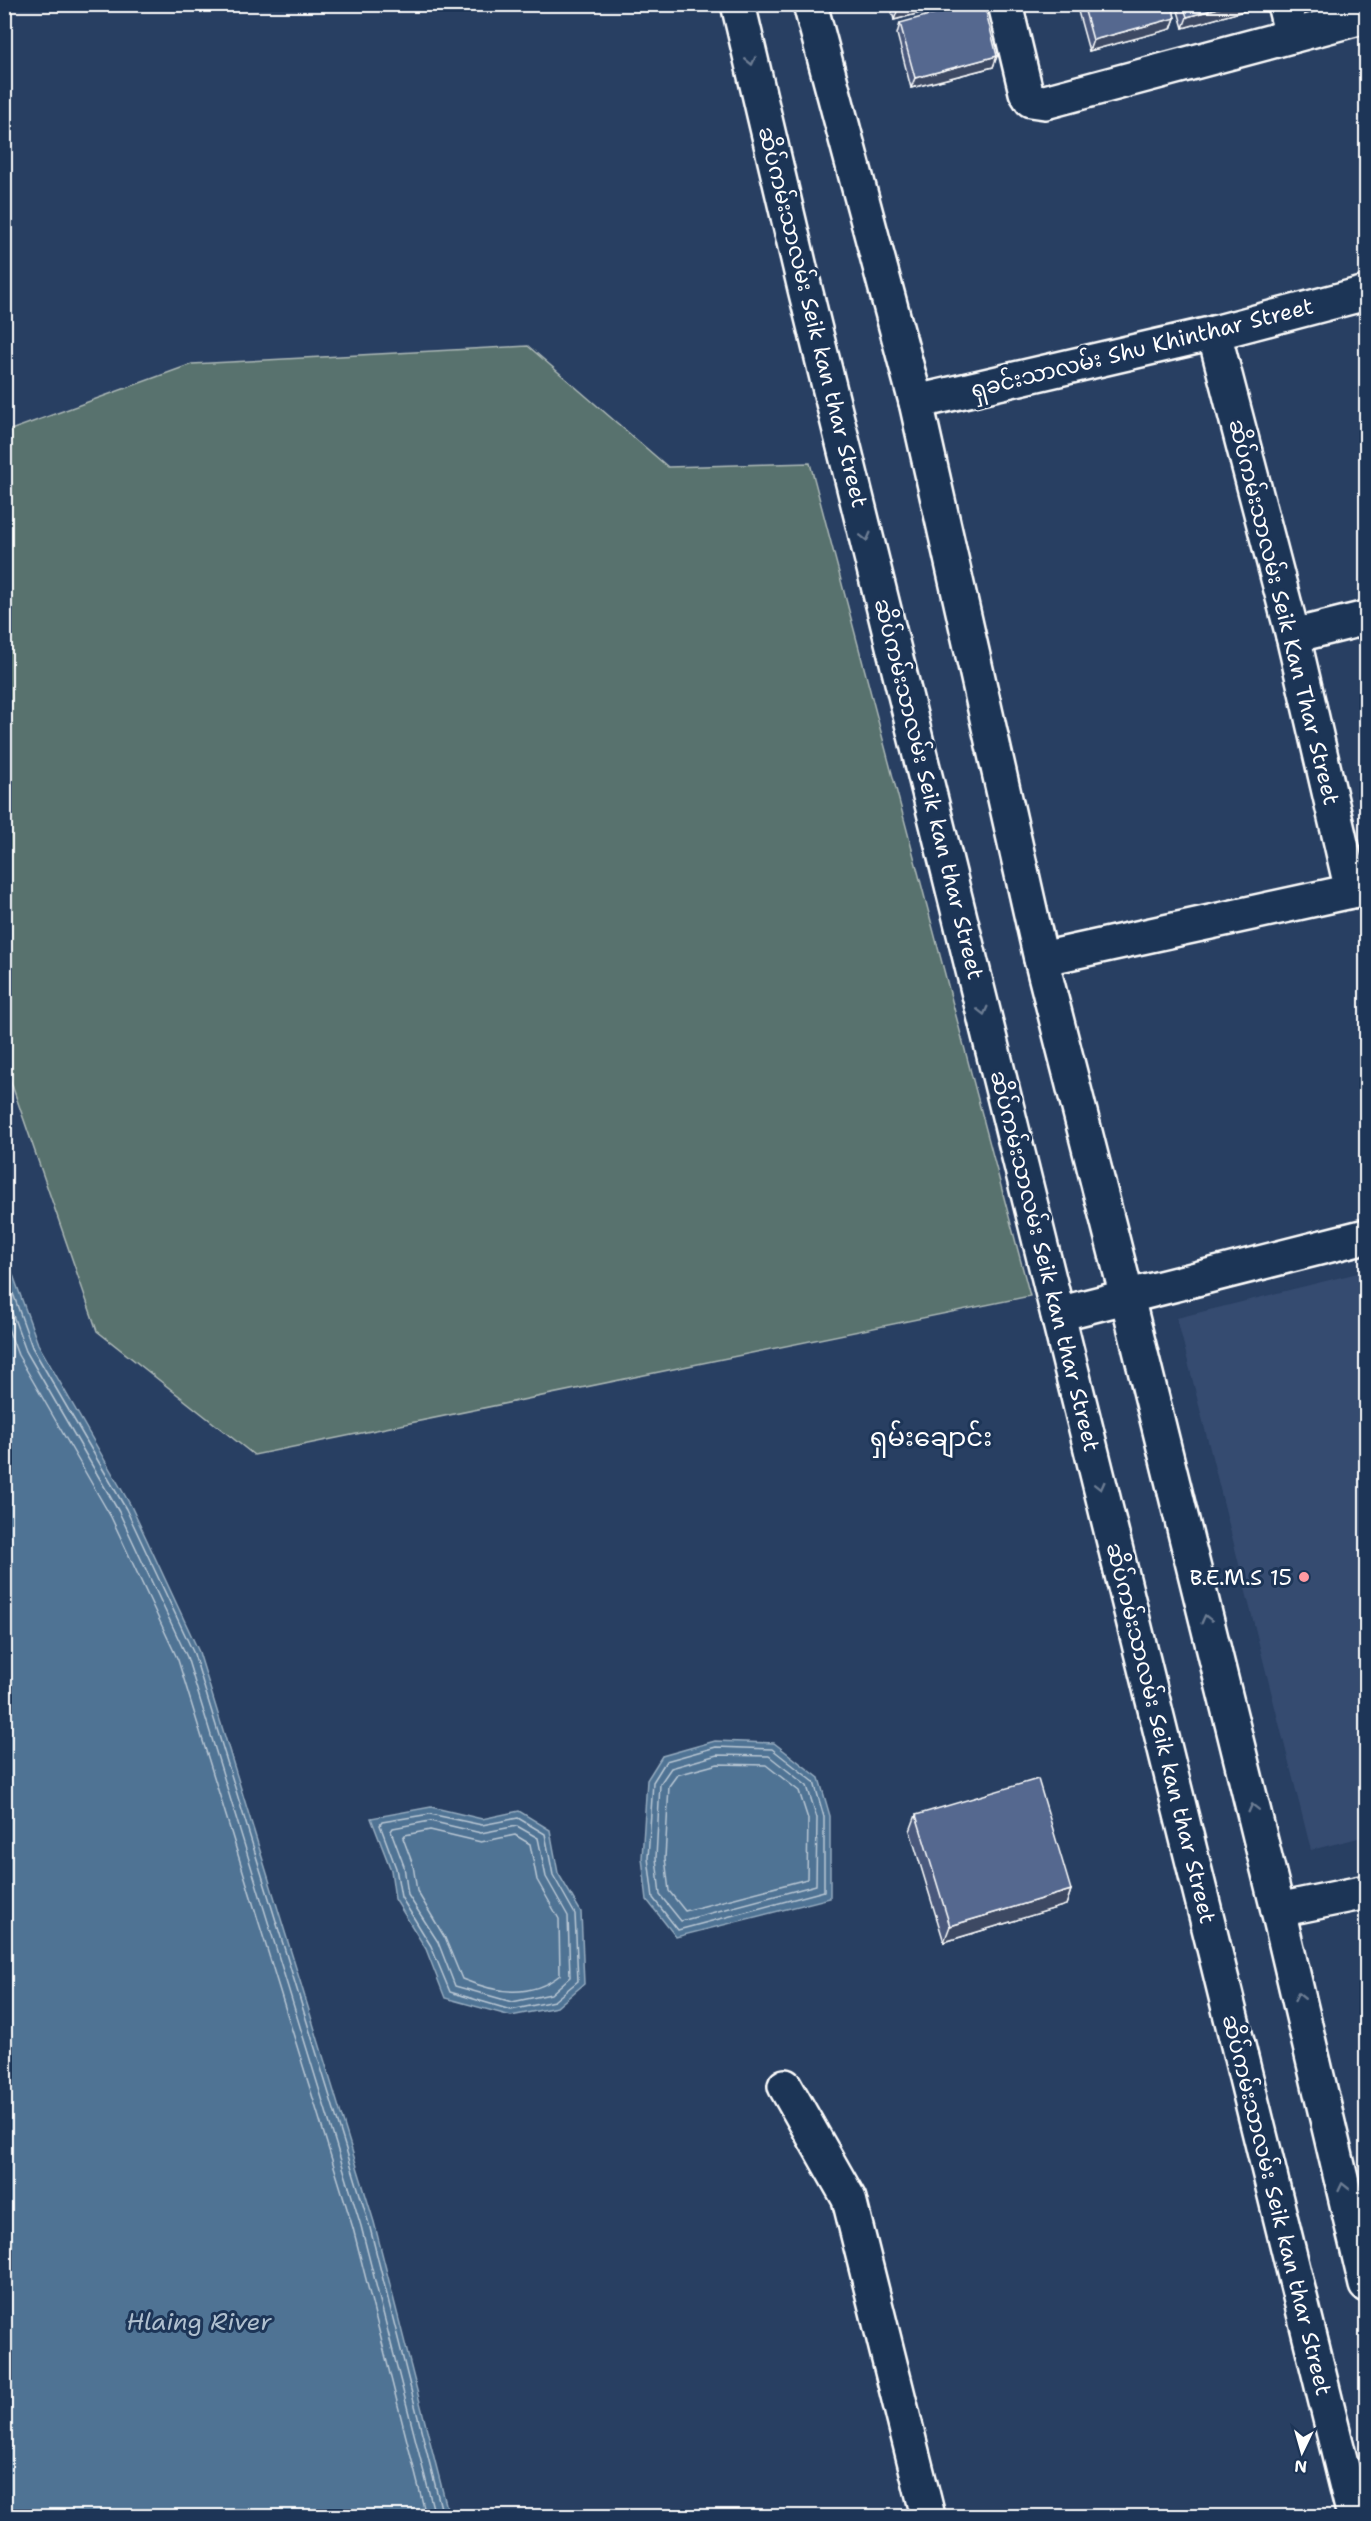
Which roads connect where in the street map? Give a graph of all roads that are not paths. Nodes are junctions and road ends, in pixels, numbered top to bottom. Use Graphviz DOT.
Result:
graph roads {
  1 [pos="738,4"];
  2 [pos="810,4"];
  3 [pos="1005,4"];
  4 [pos="1284,4"];
  5 [pos="1366,16"];
  6 [pos="1292,36"];
  7 [pos="1366,293"];
  8 [pos="1214,333"];
  9 [pos="916,402"];
  10 [pos="1366,618"];
  11 [pos="1293,636"];
  12 [pos="1359,889"];
  13 [pos="1041,959"];
  14 [pos="1366,1236"];
  15 [pos="1127,1297"];
  16 [pos="1058,1314"];
  17 [pos="1366,1892"];
  18 [pos="1278,1910"];
  19 [pos="785,2086"];
  20 [pos="1366,2285"];
  21 [pos="928,2517"];
  22 [pos="1354,2517"];
  1 -- 16 [label="street, ဆိပ်ကမ်းသာလမ်း Seik kan thar Street, one-way"];
  2 -- 9 [label="street"];
  3 -- 6 [label="street"];
  4 -- 6 [label="street"];
  5 -- 6 [label="street"];
  7 -- 8 [label="street, ရှခင်းသာလမ်း Shu Khinthar Street"];
  8 -- 9 [label="street, ရှခင်းသာလမ်း Shu Khinthar Street"];
  8 -- 11 [label="street, ဆိပ်ကမ်းသာလမ်း Seik Kan Thar Street"];
  9 -- 13 [label="street"];
  10 -- 11 [label="street"];
  11 -- 12 [label="street, ဆိပ်ကမ်းသာလမ်း Seik Kan Thar Street"];
  12 -- 13 [label="street"];
  13 -- 15 [label="street"];
  14 -- 15 [label="street"];
  15 -- 16 [label="street"];
  18 -- 15 [label="street, one-way"];
  16 -- 22 [label="street, ဆိပ်ကမ်းသာလမ်း Seik kan thar Street, one-way"];
  17 -- 18 [label="street"];
  20 -- 18 [label="street, one-way"];
  19 -- 21 [label="street"];
}
